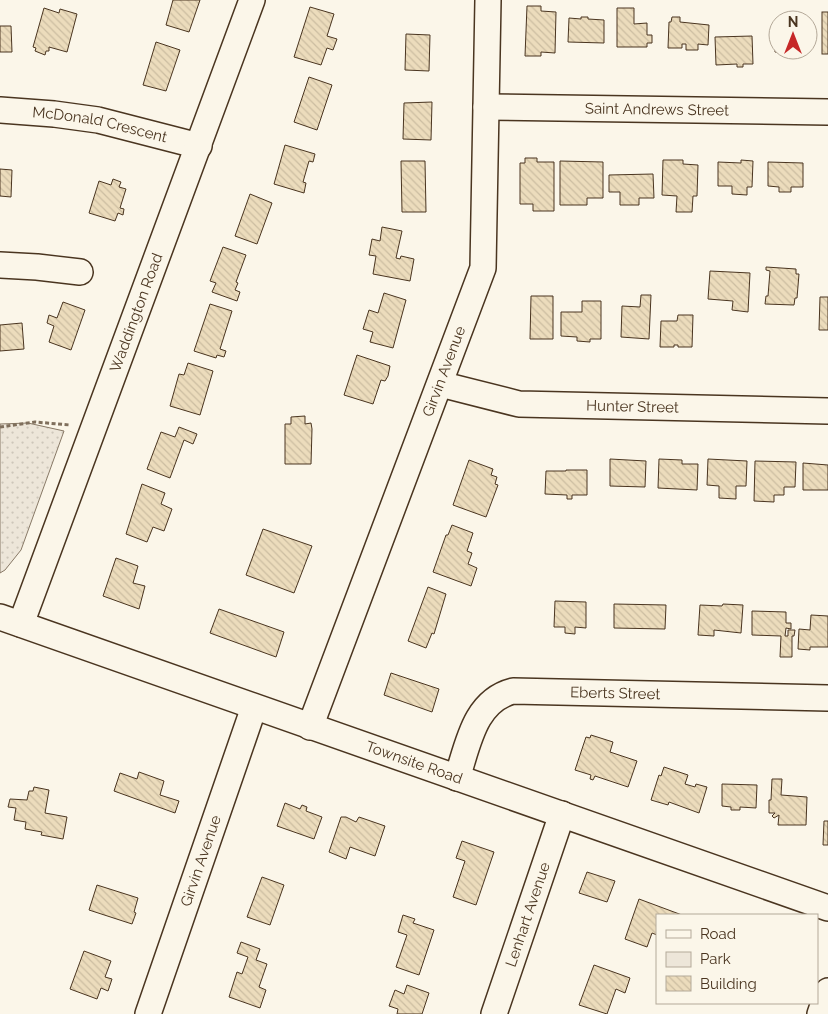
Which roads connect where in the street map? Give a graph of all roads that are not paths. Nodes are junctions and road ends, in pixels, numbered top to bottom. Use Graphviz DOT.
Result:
graph roads {
  1 [pos="252,0"];
  2 [pos="488,0"];
  3 [pos="486,107"];
  4 [pos="0,110"];
  5 [pos="828,112"];
  6 [pos="199,146"];
  7 [pos="0,265"];
  8 [pos="80,272"];
  9 [pos="440,384"];
  10 [pos="828,411"];
  11 [pos="10,620"];
  12 [pos="828,698"];
  13 [pos="254,707"];
  14 [pos="310,726"];
  15 [pos="456,778"];
  16 [pos="562,814"];
  17 [pos="828,908"];
  18 [pos="828,991"];
  19 [pos="148,1014"];
  20 [pos="494,1014"];
  21 [pos="820,1014"];
  1 -- 6 [label="street, Waddington Road"];
  2 -- 3 [label="street, Girvin Avenue"];
  3 -- 5 [label="street, Saint Andrews Street"];
  3 -- 9 [label="street, Girvin Avenue"];
  4 -- 6 [label="street, McDonald Crescent"];
  6 -- 11 [label="street, Waddington Road"];
  7 -- 8 [label="street"];
  9 -- 10 [label="street, Hunter Street"];
  9 -- 14 [label="street, Girvin Avenue"];
  11 -- 13 [label="street, Townsite Road"];
  12 -- 15 [label="street, Eberts Street"];
  13 -- 14 [label="street, Townsite Road"];
  13 -- 19 [label="street, Girvin Avenue"];
  14 -- 15 [label="street, Townsite Road"];
  15 -- 16 [label="street, Townsite Road"];
  16 -- 17 [label="street, Townsite Road"];
  16 -- 20 [label="street, Lenhart Avenue"];
  18 -- 21 [label="street"];
}
